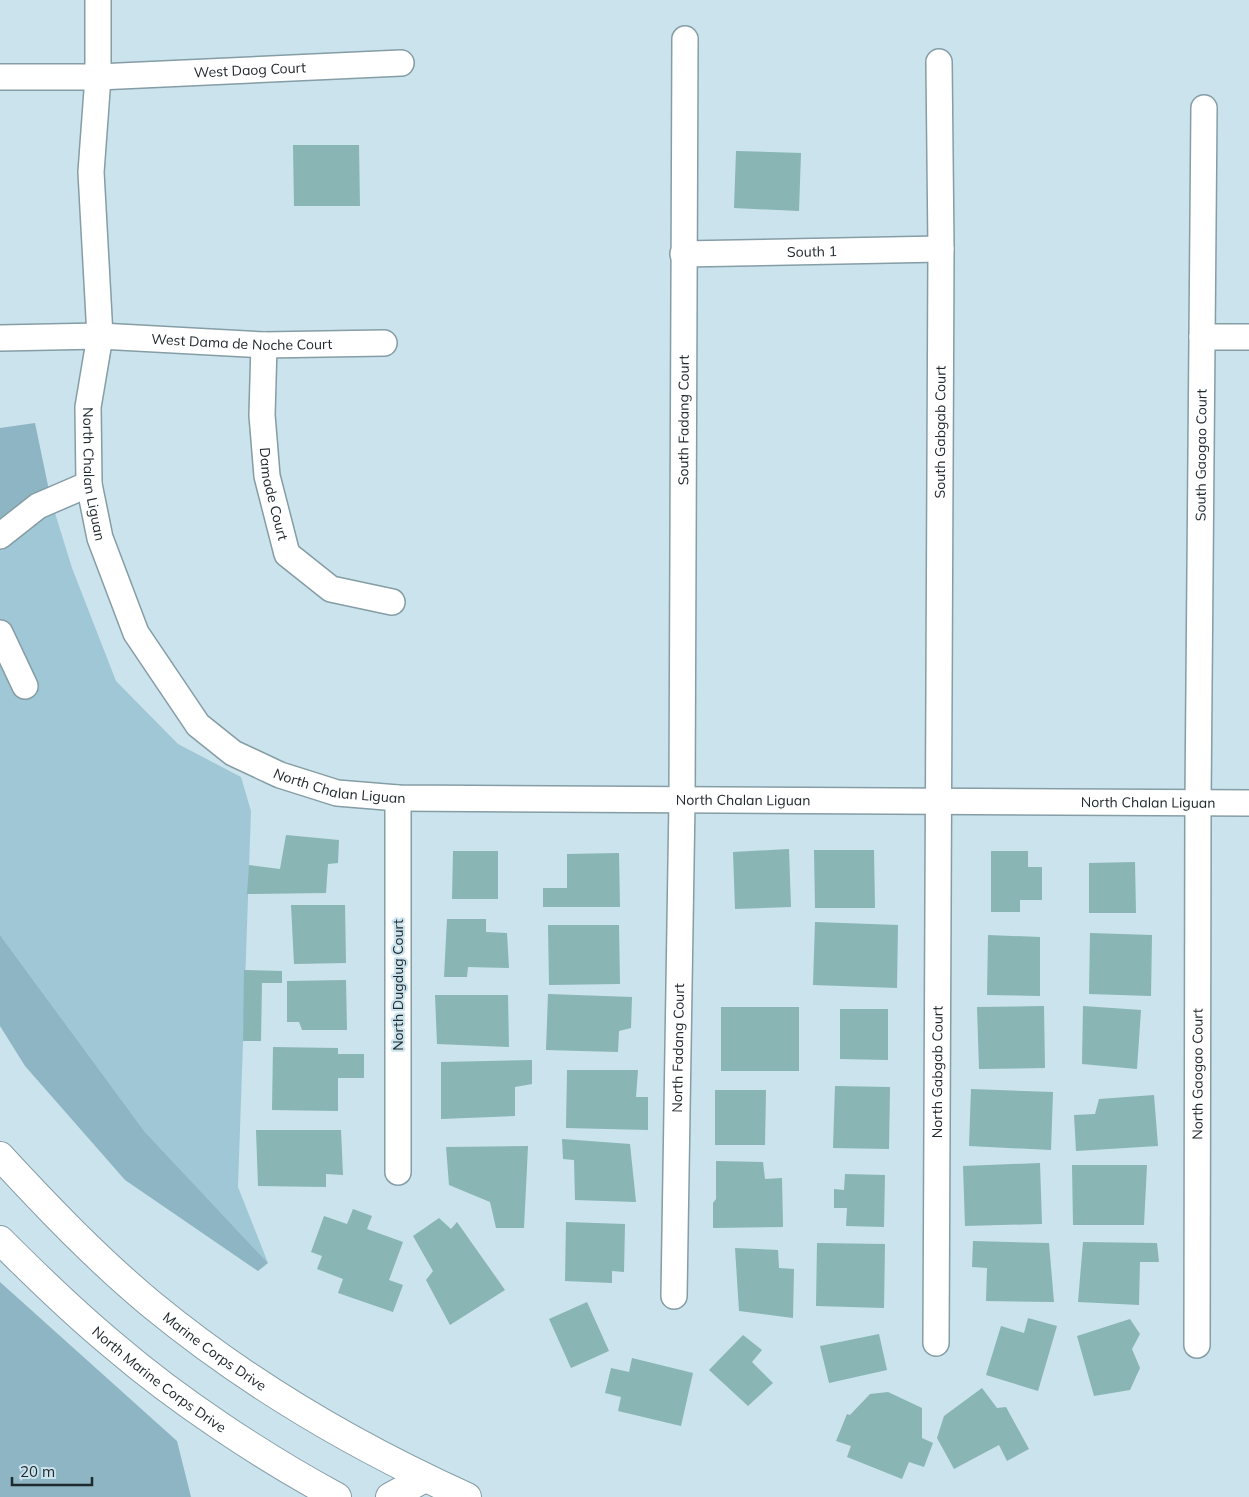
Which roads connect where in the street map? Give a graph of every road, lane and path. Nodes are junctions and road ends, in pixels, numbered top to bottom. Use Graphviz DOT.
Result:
graph roads {
  1 [pos="98,0"];
  2 [pos="685,39"];
  3 [pos="940,62"];
  4 [pos="400,63"];
  5 [pos="0,77"];
  6 [pos="98,77"];
  7 [pos="1204,108"];
  8 [pos="941,249"];
  9 [pos="683,254"];
  10 [pos="100,336"];
  11 [pos="1202,337"];
  12 [pos="1249,337"];
  13 [pos="0,338"];
  14 [pos="384,343"];
  15 [pos="264,345"];
  16 [pos="89,484"];
  17 [pos="0,536"];
  18 [pos="392,602"];
  19 [pos="0,632"];
  20 [pos="26,686"];
  21 [pos="398,798"];
  22 [pos="682,801"];
  23 [pos="939,801"];
  24 [pos="1198,802"];
  25 [pos="1249,803"];
  26 [pos="0,1156"];
  27 [pos="398,1172"];
  28 [pos="0,1240"];
  29 [pos="674,1296"];
  30 [pos="936,1344"];
  31 [pos="1197,1345"];
  32 [pos="422,1487"];
  33 [pos="337,1497"];
  34 [pos="390,1497"];
  35 [pos="467,1497"];
  1 -- 6 [label="street, North Chalan Liguan"];
  2 -- 9 [label="street, South Fadang Court"];
  3 -- 8 [label="street, South Gabgab Court"];
  4 -- 6 [label="street, West Daog Court"];
  5 -- 6 [label="street, West Daog Court"];
  6 -- 10 [label="street, North Chalan Liguan"];
  7 -- 11 [label="street, South Gaogao Court"];
  8 -- 9 [label="street, South 1"];
  8 -- 23 [label="street, South Gabgab Court"];
  9 -- 22 [label="street, South Fadang Court"];
  10 -- 13 [label="street, West Dama de Noche Court"];
  10 -- 15 [label="street, West Dama de Noche Court"];
  10 -- 16 [label="street, North Chalan Liguan"];
  11 -- 12 [label="street"];
  11 -- 24 [label="street, South Gaogao Court"];
  14 -- 15 [label="street, West Dama de Noche Court"];
  15 -- 18 [label="street, Damade Court"];
  16 -- 17 [label="street"];
  16 -- 21 [label="street, North Chalan Liguan"];
  19 -- 20 [label="street"];
  21 -- 22 [label="street, North Chalan Liguan"];
  21 -- 27 [label="street, North Dugdug Court"];
  22 -- 23 [label="street, North Chalan Liguan"];
  22 -- 29 [label="street, North Fadang Court"];
  23 -- 24 [label="street, North Chalan Liguan"];
  23 -- 30 [label="street, North Gabgab Court"];
  24 -- 25 [label="street, North Chalan Liguan"];
  24 -- 31 [label="street, North Gaogao Court"];
  26 -- 32 [label="main road, Marine Corps Drive"];
  28 -- 33 [label="main road, North Marine Corps Drive"];
  32 -- 34 [label="main road"];
  32 -- 35 [label="main road, Marine Corps Drive"];
}
